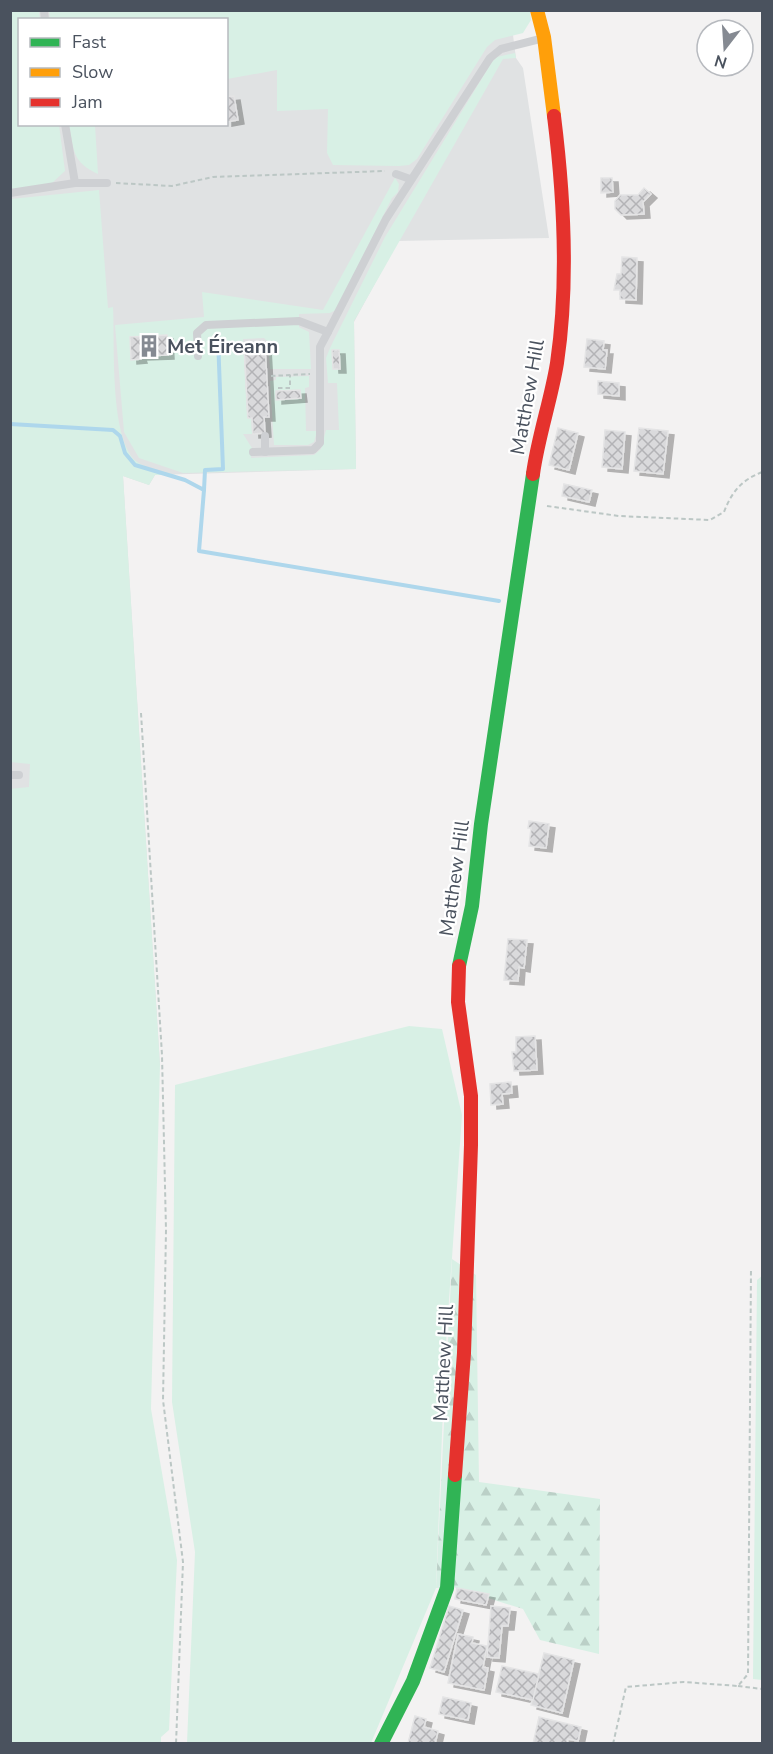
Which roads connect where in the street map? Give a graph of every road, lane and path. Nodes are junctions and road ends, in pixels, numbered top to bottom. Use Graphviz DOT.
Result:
graph roads {
  1 [pos="537,10"];
  2 [pos="544,37"];
  3 [pos="64,126"];
  4 [pos="396,174"];
  5 [pos="410,179"];
  6 [pos="75,183"];
  7 [pos="107,183"];
  8 [pos="10,193"];
  9 [pos="328,332"];
  10 [pos="198,356"];
  11 [pos="290,375"];
  12 [pos="271,376"];
  13 [pos="321,386"];
  14 [pos="278,388"];
  15 [pos="265,436"];
  16 [pos="253,452"];
  17 [pos="265,452"];
  18 [pos="762,472"];
  19 [pos="529,504"];
  20 [pos="141,713"];
  21 [pos="751,1268"];
  22 [pos="738,1686"];
  23 [pos="762,1689"];
  24 [pos="176,1743"];
  25 [pos="381,1743"];
  26 [pos="613,1743"];
  1 -- 2 [label="street, Matthew Hill"];
  2 -- 5 [label="lane"];
  2 -- 19 [label="street, Matthew Hill"];
  3 -- 6 [label="lane"];
  4 -- 5 [label="lane"];
  4 -- 7 [label="path"];
  5 -- 9 [label="lane"];
  6 -- 7 [label="lane"];
  6 -- 8 [label="lane"];
  9 -- 10 [label="lane"];
  9 -- 13 [label="lane"];
  11 -- 12 [label="path"];
  11 -- 13 [label="path"];
  11 -- 14 [label="path"];
  13 -- 17 [label="lane"];
  15 -- 17 [label="lane"];
  16 -- 17 [label="lane"];
  18 -- 19 [label="path"];
  19 -- 25 [label="street, Matthew Hill"];
  20 -- 24 [label="path"];
  21 -- 22 [label="path"];
  22 -- 23 [label="path"];
  22 -- 26 [label="path"];
}
